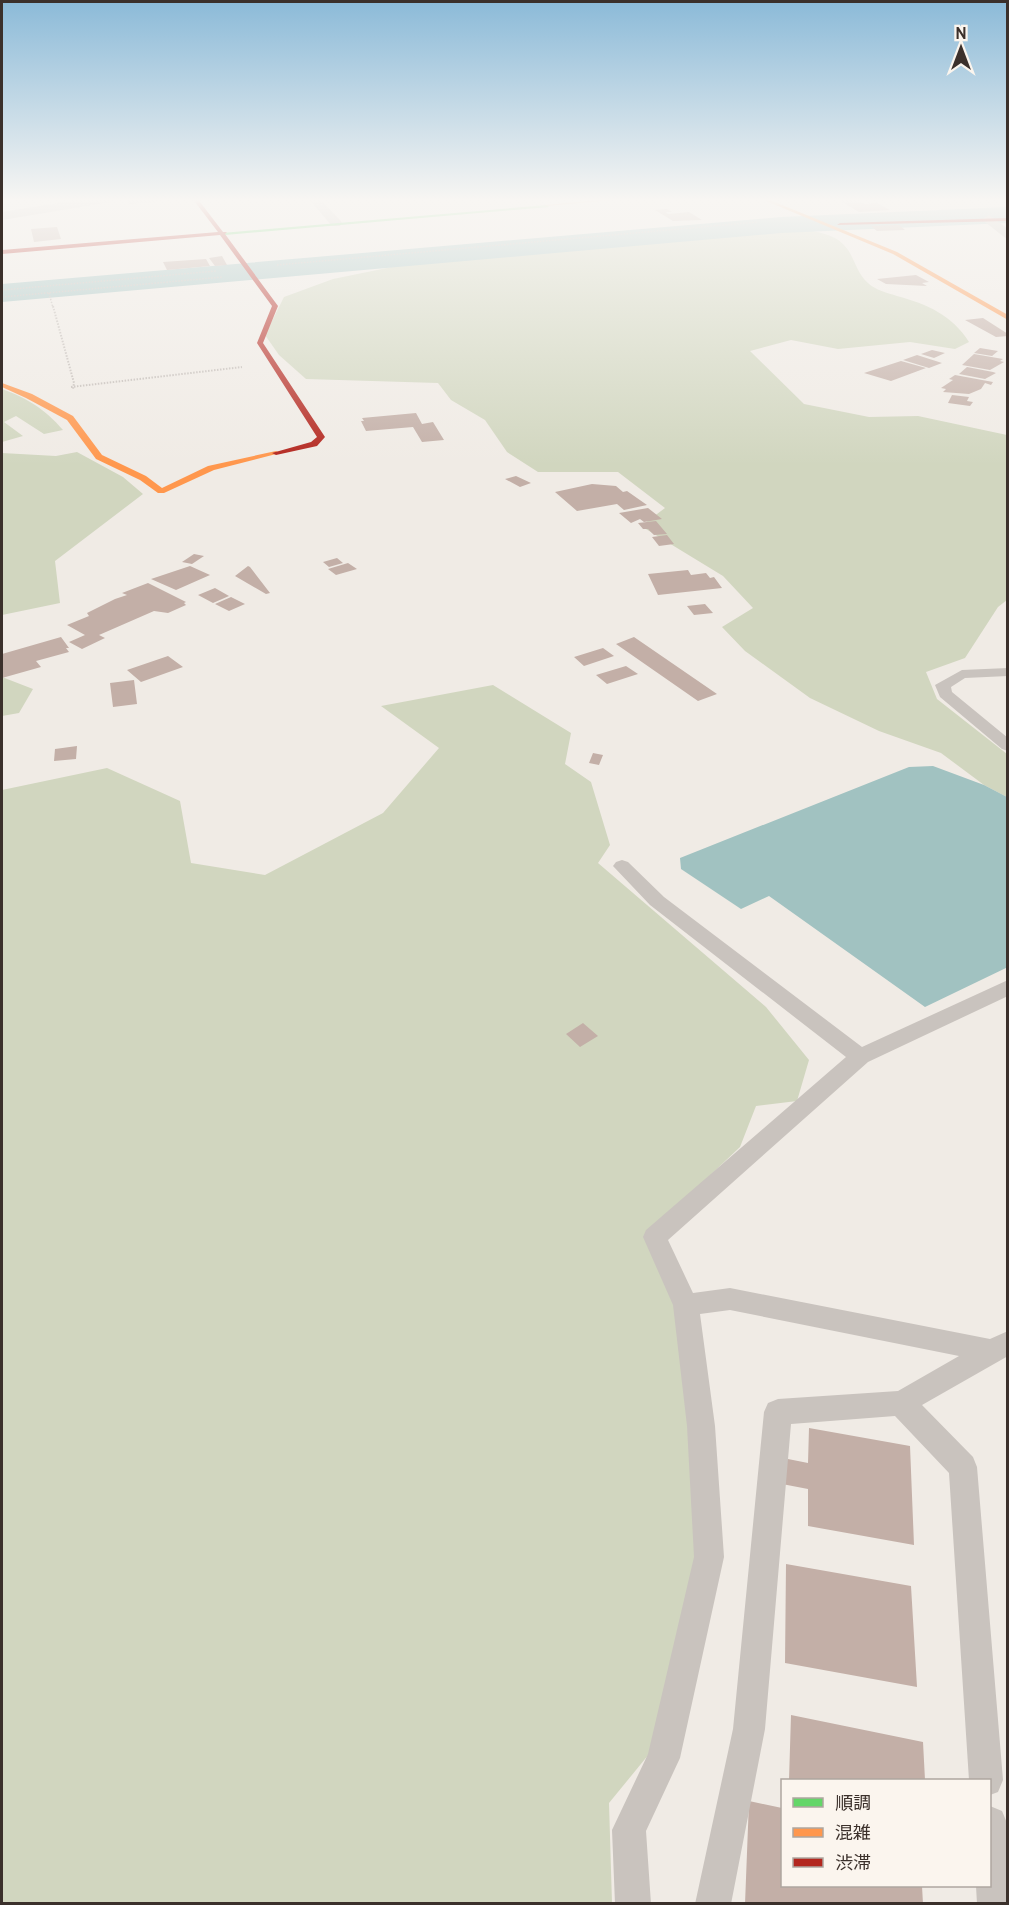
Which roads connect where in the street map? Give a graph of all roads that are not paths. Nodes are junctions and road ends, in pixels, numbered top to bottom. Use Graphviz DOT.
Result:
graph roads {
  1 [pos="262,287"];
  2 [pos="954,287"];
  3 [pos="1008,318"];
  4 [pos="7,388"];
  5 [pos="1008,672"];
  6 [pos="1008,746"];
  7 [pos="622,866"];
  8 [pos="1008,987"];
  9 [pos="860,1057"];
  10 [pos="686,1305"];
  11 [pos="1000,1347"];
  12 [pos="901,1403"];
  13 [pos="986,1779"];
  14 [pos="991,1839"];
  15 [pos="633,1904"];
  16 [pos="713,1904"];
  17 [pos="995,1904"];
  1 -- 4 [label="street"];
  2 -- 3 [label="street"];
  5 -- 6 [label="lane"];
  7 -- 9 [label="lane"];
  8 -- 9 [label="lane"];
  9 -- 10 [label="lane"];
  10 -- 11 [label="lane"];
  10 -- 15 [label="lane"];
  11 -- 12 [label="lane"];
  12 -- 13 [label="lane"];
  12 -- 16 [label="lane"];
  14 -- 17 [label="lane"];
}
